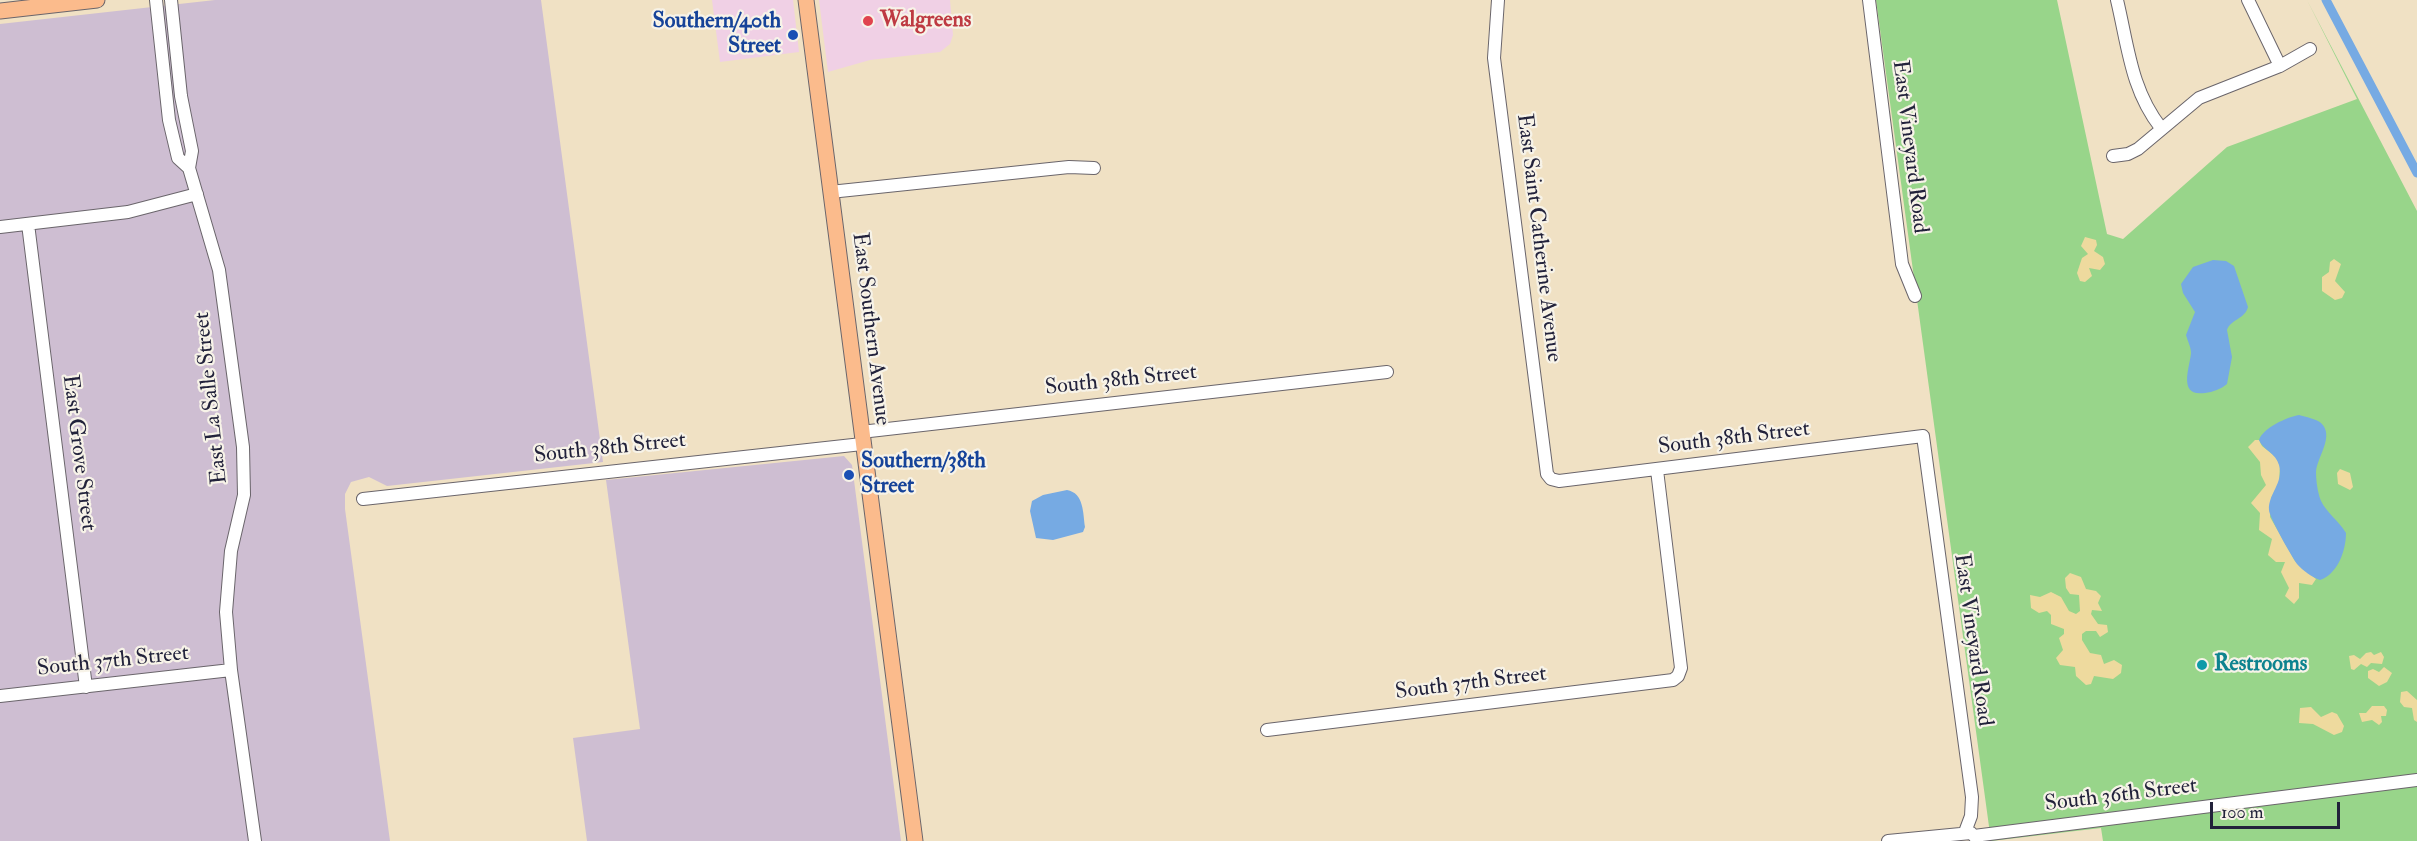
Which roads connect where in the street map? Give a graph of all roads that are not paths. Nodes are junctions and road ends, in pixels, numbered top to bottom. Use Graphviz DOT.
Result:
graph roads {
  1 [pos="97,0"];
  2 [pos="156,0"];
  3 [pos="171,0"];
  4 [pos="806,0"];
  5 [pos="1498,0"];
  6 [pos="1869,0"];
  7 [pos="2117,0"];
  8 [pos="2248,0"];
  9 [pos="0,11"];
  10 [pos="2310,49"];
  11 [pos="2280,66"];
  12 [pos="2162,128"];
  13 [pos="2113,156"];
  14 [pos="189,168"];
  15 [pos="1094,168"];
  16 [pos="830,192"];
  17 [pos="197,194"];
  18 [pos="28,224"];
  19 [pos="0,227"];
  20 [pos="1915,296"];
  21 [pos="1387,372"];
  22 [pos="1923,436"];
  23 [pos="862,438"];
  24 [pos="1657,470"];
  25 [pos="1551,479"];
  26 [pos="363,498"];
  27 [pos="231,670"];
  28 [pos="86,687"];
  29 [pos="0,696"];
  30 [pos="1267,730"];
  31 [pos="2417,780"];
  32 [pos="1972,836"];
  33 [pos="255,841"];
  34 [pos="915,841"];
  35 [pos="1888,841"];
  1 -- 9 [label="main road"];
  2 -- 14 [label="street, East La Salle Street"];
  3 -- 14 [label="street, East La Salle Street"];
  4 -- 16 [label="main road, East Southern Avenue"];
  5 -- 25 [label="street, East Saint Catherine Avenue"];
  6 -- 20 [label="street, East Vineyard Road"];
  7 -- 12 [label="street"];
  8 -- 11 [label="street"];
  10 -- 11 [label="street"];
  11 -- 12 [label="street"];
  12 -- 13 [label="street"];
  14 -- 17 [label="street, East La Salle Street"];
  15 -- 16 [label="street"];
  16 -- 23 [label="main road, East Southern Avenue"];
  17 -- 18 [label="street"];
  17 -- 27 [label="street, East La Salle Street"];
  18 -- 19 [label="street"];
  18 -- 28 [label="street, East Grove Street"];
  21 -- 23 [label="street, South 38th Street"];
  22 -- 24 [label="street, South 38th Street"];
  22 -- 32 [label="street, East Vineyard Road"];
  23 -- 26 [label="street, South 38th Street"];
  23 -- 34 [label="main road, East Southern Avenue"];
  24 -- 25 [label="street, South 38th Street"];
  24 -- 30 [label="street, South 37th Street"];
  27 -- 28 [label="street, South 37th Street"];
  27 -- 33 [label="street, East La Salle Street"];
  28 -- 29 [label="street, South 37th Street"];
  31 -- 32 [label="street, South 36th Street"];
  32 -- 35 [label="street, South 36th Street"];
}
